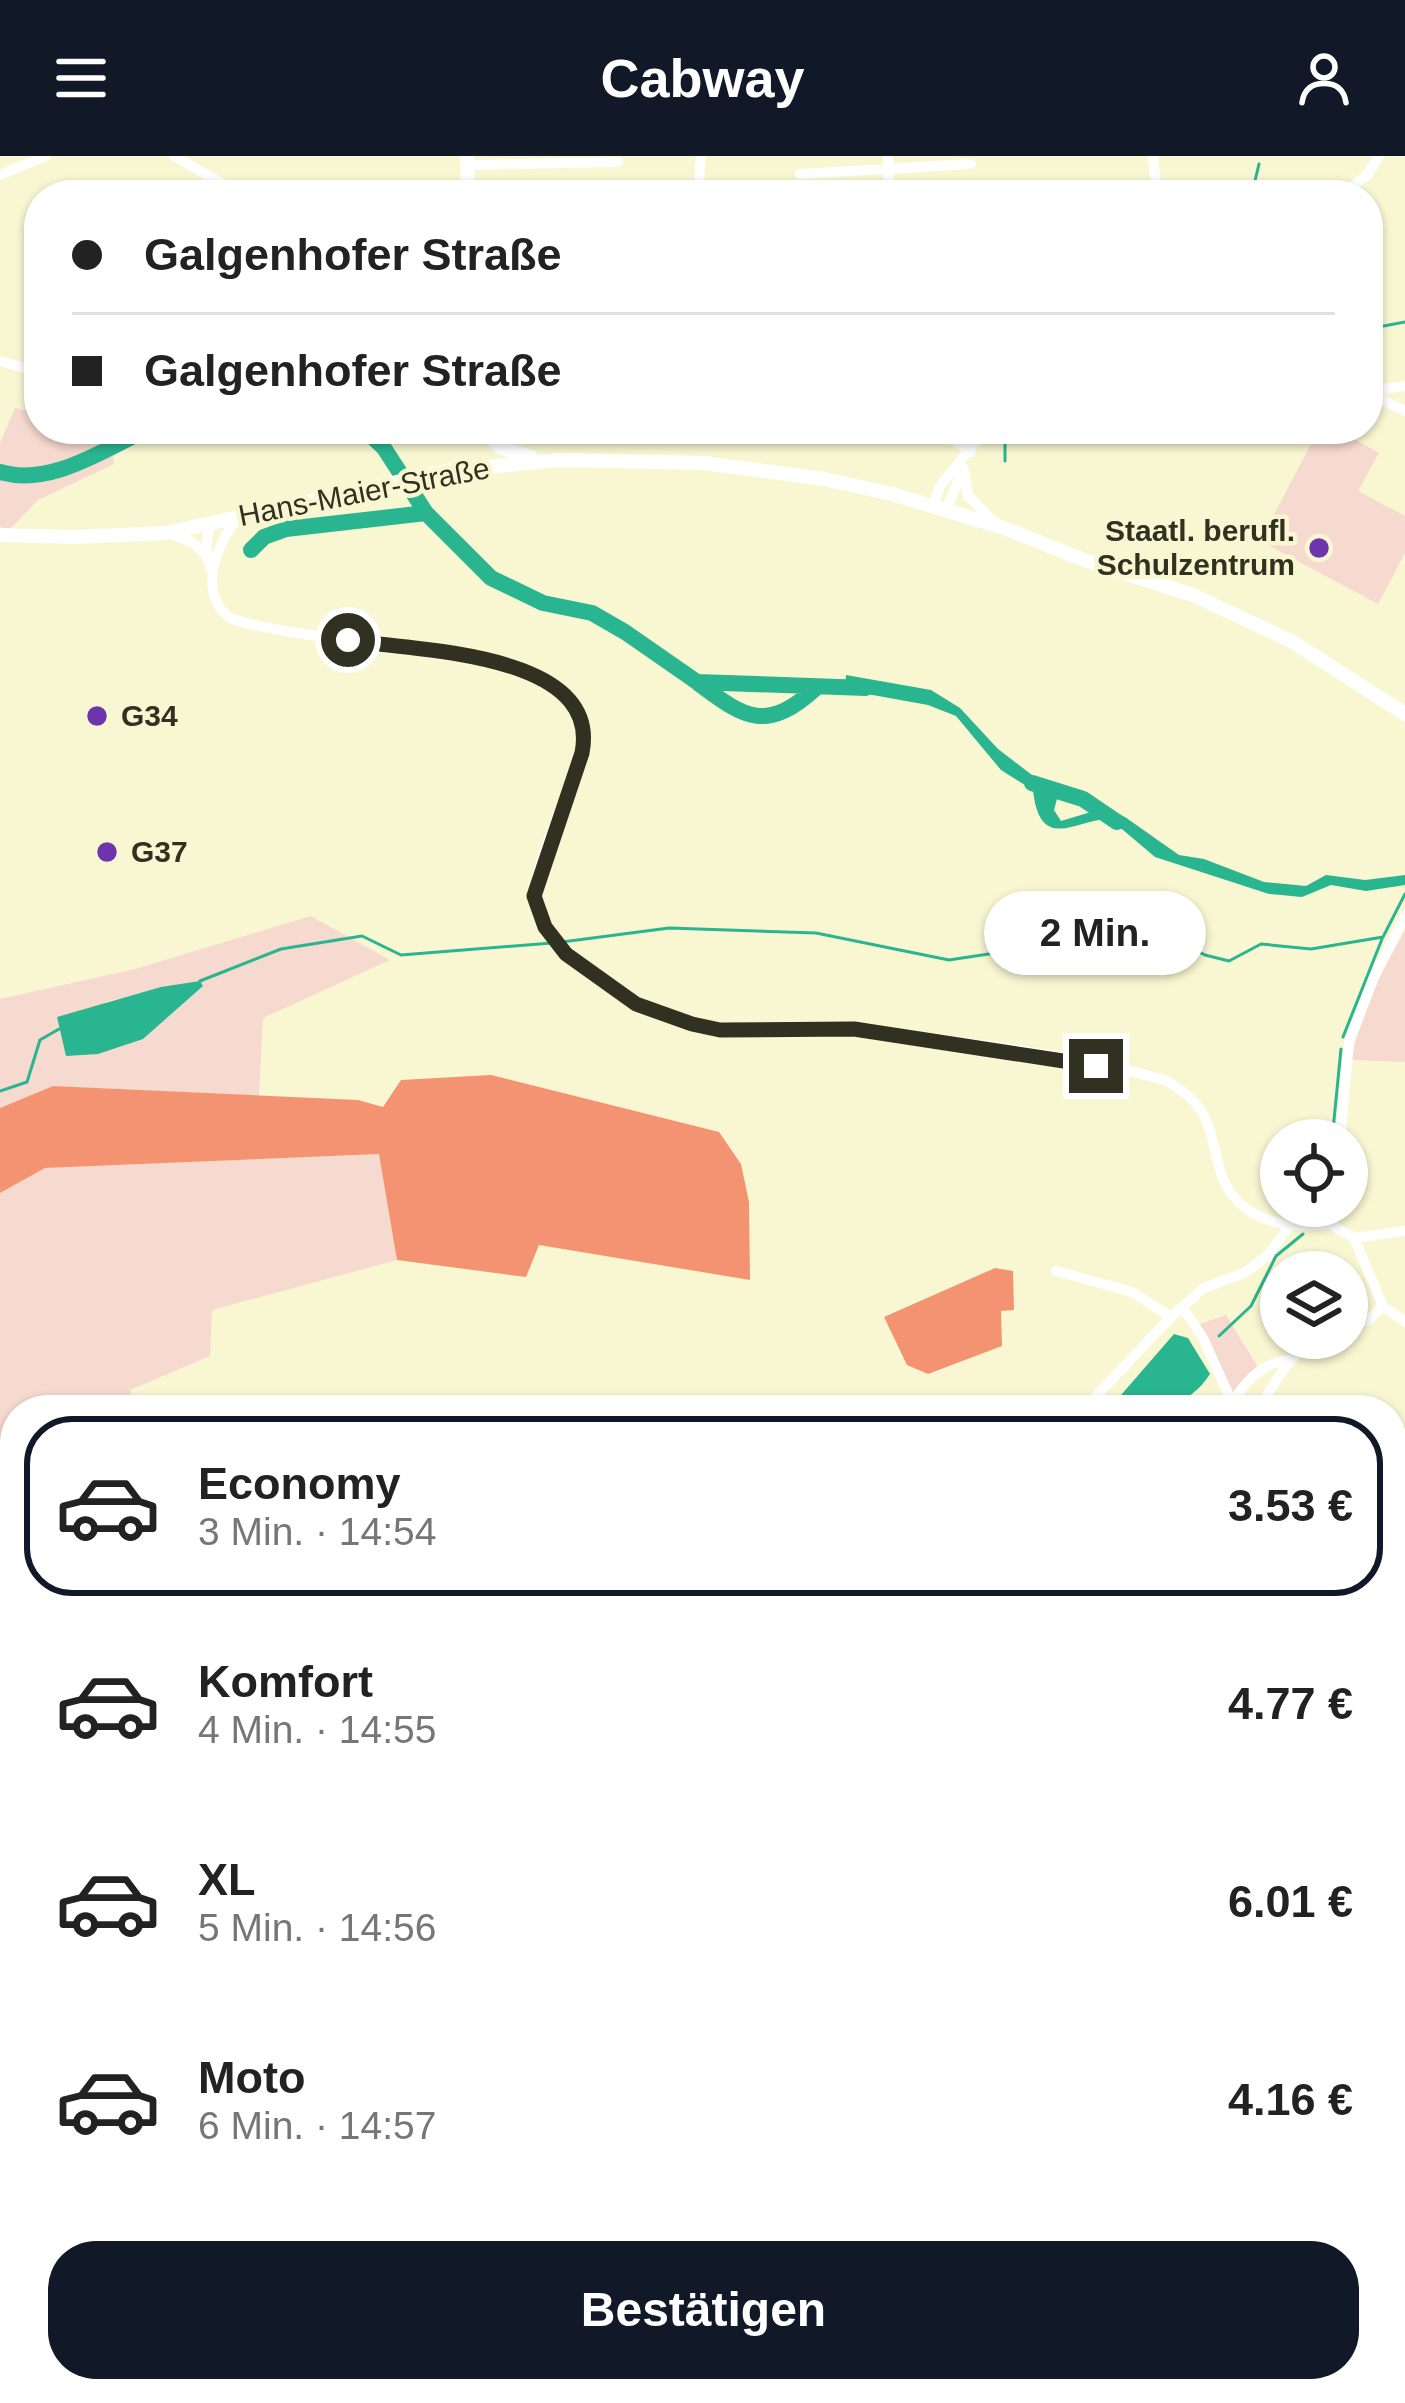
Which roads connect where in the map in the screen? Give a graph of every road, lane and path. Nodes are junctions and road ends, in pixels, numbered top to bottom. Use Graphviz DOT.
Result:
graph roads {
  1 [pos="46,156"];
  2 [pos="174,156"];
  3 [pos="1379,156"];
  4 [pos="467,161"];
  5 [pos="618,161"];
  6 [pos="889,162"];
  7 [pos="971,164"];
  8 [pos="800,174"];
  9 [pos="0,175"];
  10 [pos="216,180"];
  11 [pos="1360,180"];
  12 [pos="485,444"];
  13 [pos="496,444"];
  14 [pos="959,444"];
  15 [pos="976,444"];
  16 [pos="971,452"];
  17 [pos="560,460"];
  18 [pos="487,467"];
  19 [pos="964,469"];
  20 [pos="940,508"];
  21 [pos="242,515"];
  22 [pos="209,522"];
  23 [pos="1004,528"];
  24 [pos="166,533"];
  25 [pos="0,535"];
  26 [pos="109,535"];
  27 [pos="211,556"];
  28 [pos="1405,714"];
  29 [pos="1404,918"];
  30 [pos="1342,1119"];
  31 [pos="1298,1227"];
  32 [pos="1335,1227"];
  33 [pos="1288,1228"];
  34 [pos="1405,1231"];
  35 [pos="1354,1238"];
  36 [pos="1056,1271"];
  37 [pos="1383,1306"];
  38 [pos="1181,1307"];
  39 [pos="1171,1317"];
  40 [pos="1368,1320"];
  41 [pos="1405,1322"];
  42 [pos="1289,1360"];
  43 [pos="1097,1395"];
  44 [pos="1225,1395"];
  45 [pos="1238,1395"];
  46 [pos="1267,1395"];
  1 -- 9 [label="street"];
  2 -- 10 [label="street"];
  3 -- 11 [label="street"];
  4 -- 5 [label="street"];
  6 -- 7 [label="street"];
  6 -- 8 [label="street"];
  12 -- 18 [label="street"];
  13 -- 17 [label="street"];
  14 -- 16 [label="street"];
  15 -- 16 [label="street"];
  16 -- 19 [label="street"];
  16 -- 20 [label="street"];
  17 -- 18 [label="street, Hans-Maier-Straße"];
  17 -- 20 [label="street, Hans-Maier-Straße"];
  18 -- 21 [label="street, Hans-Maier-Straße"];
  19 -- 20 [label="street"];
  19 -- 23 [label="street"];
  20 -- 23 [label="street, Hans-Maier-Straße"];
  21 -- 22 [label="street, Hans-Maier-Straße"];
  21 -- 27 [label="street"];
  22 -- 24 [label="street, Hans-Maier-Straße"];
  22 -- 26 [label="street, Hans-Maier-Straße"];
  22 -- 27 [label="street"];
  23 -- 28 [label="street, Hans-Maier-Straße"];
  24 -- 26 [label="street, Hans-Maier-Straße"];
  24 -- 27 [label="street"];
  25 -- 26 [label="street, Hans-Maier-Straße"];
  27 -- 33 [label="street"];
  29 -- 30 [label="street"];
  31 -- 33 [label="street"];
  32 -- 35 [label="street"];
  33 -- 38 [label="street"];
  34 -- 35 [label="street"];
  35 -- 37 [label="street"];
  36 -- 39 [label="street"];
  37 -- 40 [label="street"];
  37 -- 41 [label="street"];
  38 -- 39 [label="street"];
  38 -- 44 [label="street"];
  39 -- 43 [label="street"];
  42 -- 45 [label="street"];
  42 -- 46 [label="street"];
}
